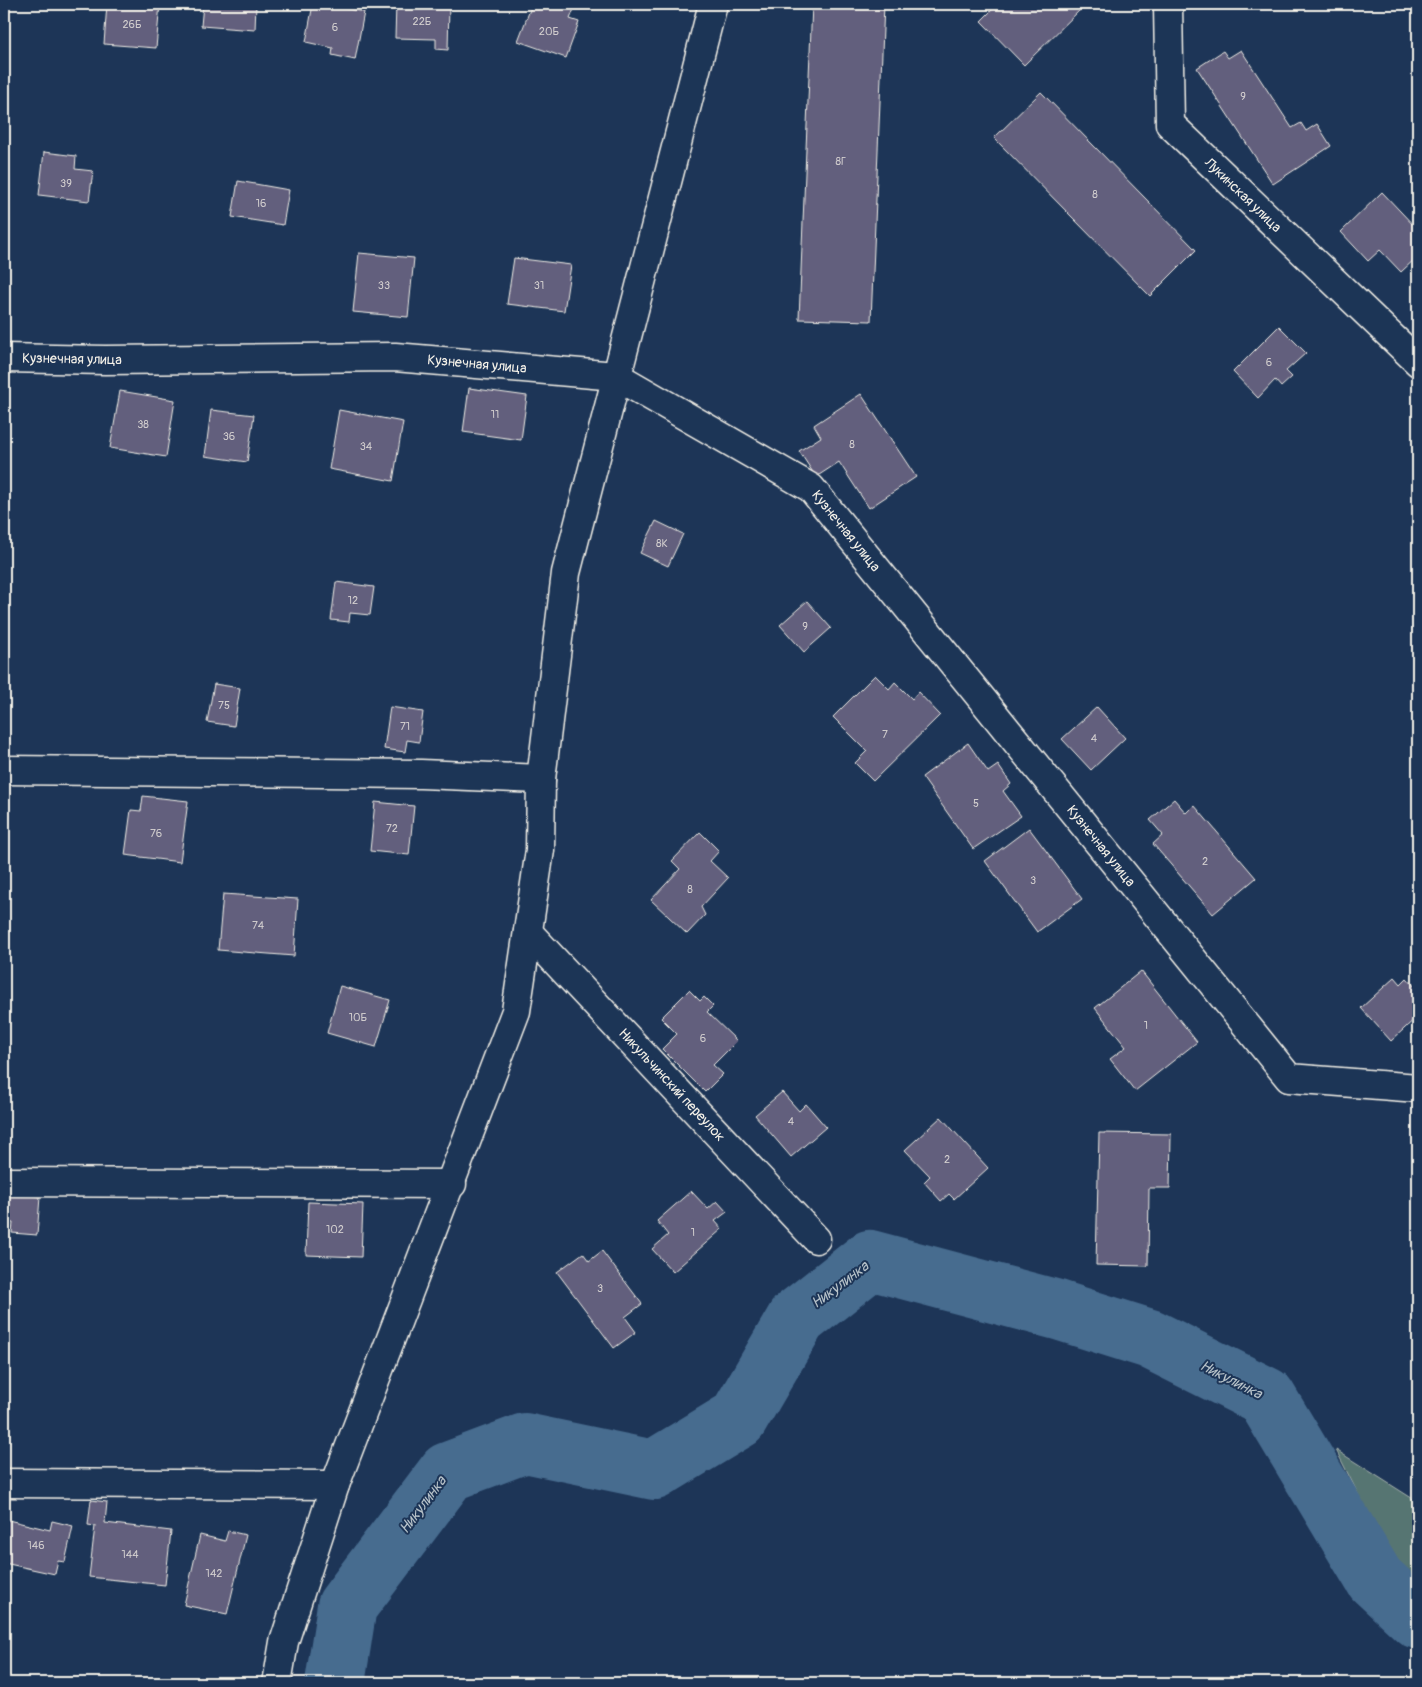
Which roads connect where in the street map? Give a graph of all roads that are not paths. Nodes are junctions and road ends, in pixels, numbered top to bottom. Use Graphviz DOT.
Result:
graph roads {
  1 [pos="713,4"];
  2 [pos="1168,4"];
  3 [pos="1414,348"];
  4 [pos="4,358"];
  5 [pos="616,376"];
  6 [pos="4,770"];
  7 [pos="541,779"];
  8 [pos="528,932"];
  9 [pos="1418,1088"];
  10 [pos="4,1182"];
  11 [pos="452,1184"];
  12 [pos="816,1239"];
  13 [pos="4,1483"];
  14 [pos="335,1485"];
  15 [pos="277,1683"];
  1 -- 5 [label="street"];
  2 -- 3 [label="street, Лукинская улица"];
  4 -- 5 [label="street, Кузнечная улица"];
  5 -- 7 [label="street"];
  5 -- 9 [label="street, Кузнечная улица"];
  6 -- 7 [label="street"];
  7 -- 8 [label="street"];
  8 -- 11 [label="street"];
  8 -- 12 [label="street, Никульчинский переулок"];
  10 -- 11 [label="street"];
  11 -- 14 [label="street"];
  13 -- 14 [label="street"];
  14 -- 15 [label="street"];
}
